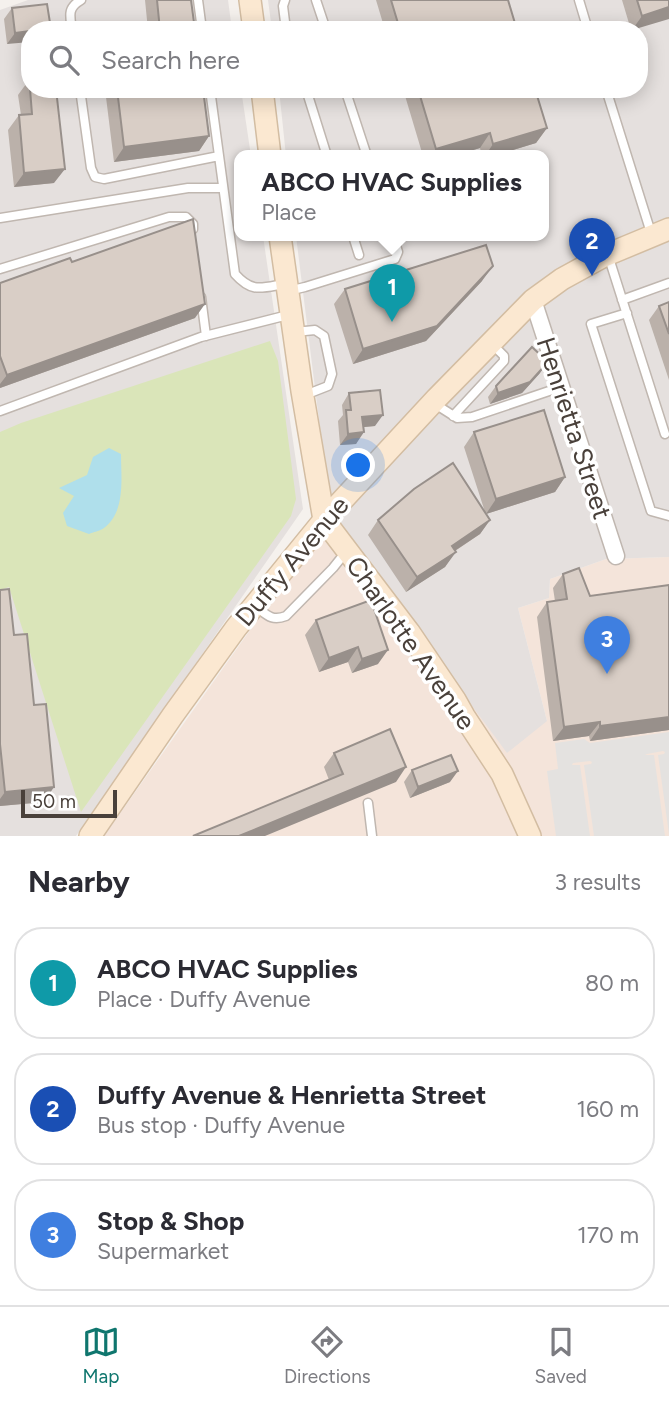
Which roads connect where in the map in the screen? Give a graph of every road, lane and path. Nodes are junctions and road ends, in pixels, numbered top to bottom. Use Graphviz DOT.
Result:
graph roads {
  1 [pos="81,0"];
  2 [pos="198,0"];
  3 [pos="250,0"];
  4 [pos="285,0"];
  5 [pos="316,0"];
  6 [pos="579,0"];
  7 [pos="71,21"];
  8 [pos="201,21"];
  9 [pos="253,21"];
  10 [pos="285,21"];
  11 [pos="323,21"];
  12 [pos="585,21"];
  13 [pos="81,98"];
  14 [pos="211,98"];
  15 [pos="262,98"];
  16 [pos="309,98"];
  17 [pos="348,98"];
  18 [pos="610,98"];
  19 [pos="269,150"];
  20 [pos="325,150"];
  21 [pos="365,150"];
  22 [pos="219,156"];
  23 [pos="223,188"];
  24 [pos="0,218"];
  25 [pos="660,232"];
  26 [pos="194,237"];
  27 [pos="281,241"];
  28 [pos="355,241"];
  29 [pos="395,241"];
  30 [pos="359,255"];
  31 [pos="608,255"];
  32 [pos="0,269"];
  33 [pos="669,283"];
  34 [pos="200,286"];
  35 [pos="287,287"];
  36 [pos="533,300"];
  37 [pos="622,300"];
  38 [pos="626,313"];
  39 [pos="292,323"];
  40 [pos="206,336"];
  41 [pos="490,342"];
  42 [pos="561,387"];
  43 [pos="303,396"];
  44 [pos="433,403"];
  45 [pos="0,411"];
  46 [pos="453,416"];
  47 [pos="665,434"];
  48 [pos="669,516"];
  49 [pos="324,520"];
  50 [pos="347,550"];
  51 [pos="616,556"];
  52 [pos="255,606"];
  53 [pos="368,803"];
  54 [pos="90,836"];
  55 [pos="372,836"];
  56 [pos="530,836"];
  1 -- 7 [label="lane"];
  2 -- 8 [label="lane"];
  3 -- 9 [label="street"];
  4 -- 10 [label="lane"];
  5 -- 11 [label="lane"];
  6 -- 12 [label="lane"];
  13 -- 22 [label="lane"];
  14 -- 22 [label="lane"];
  15 -- 19 [label="street"];
  16 -- 20 [label="lane"];
  17 -- 21 [label="lane"];
  18 -- 25 [label="lane"];
  22 -- 23 [label="lane"];
  23 -- 24 [label="lane"];
  23 -- 35 [label="lane"];
  25 -- 31 [label="street, Duffy Avenue"];
  26 -- 32 [label="lane"];
  27 -- 35 [label="street, Charlotte Avenue"];
  28 -- 30 [label="lane"];
  29 -- 35 [label="lane"];
  31 -- 36 [label="street, Duffy Avenue"];
  31 -- 37 [label="lane"];
  33 -- 37 [label="lane"];
  34 -- 40 [label="lane"];
  35 -- 39 [label="street, Charlotte Avenue"];
  36 -- 41 [label="street, Duffy Avenue"];
  36 -- 42 [label="street, Henrietta Street"];
  37 -- 38 [label="lane"];
  38 -- 47 [label="lane"];
  38 -- 48 [label="lane"];
  39 -- 40 [label="lane"];
  39 -- 43 [label="street, Charlotte Avenue"];
  39 -- 43 [label="lane"];
  40 -- 45 [label="lane"];
  41 -- 44 [label="street, Duffy Avenue"];
  41 -- 46 [label="lane"];
  42 -- 46 [label="lane"];
  42 -- 51 [label="street, Henrietta Street"];
  43 -- 49 [label="street, Charlotte Avenue"];
  44 -- 46 [label="lane"];
  44 -- 49 [label="street, Duffy Avenue"];
  49 -- 50 [label="street, Charlotte Avenue"];
  49 -- 52 [label="street, Duffy Avenue"];
  50 -- 52 [label="lane"];
  50 -- 56 [label="street, Charlotte Avenue"];
  52 -- 54 [label="street, Duffy Avenue"];
  53 -- 55 [label="lane"];
}
